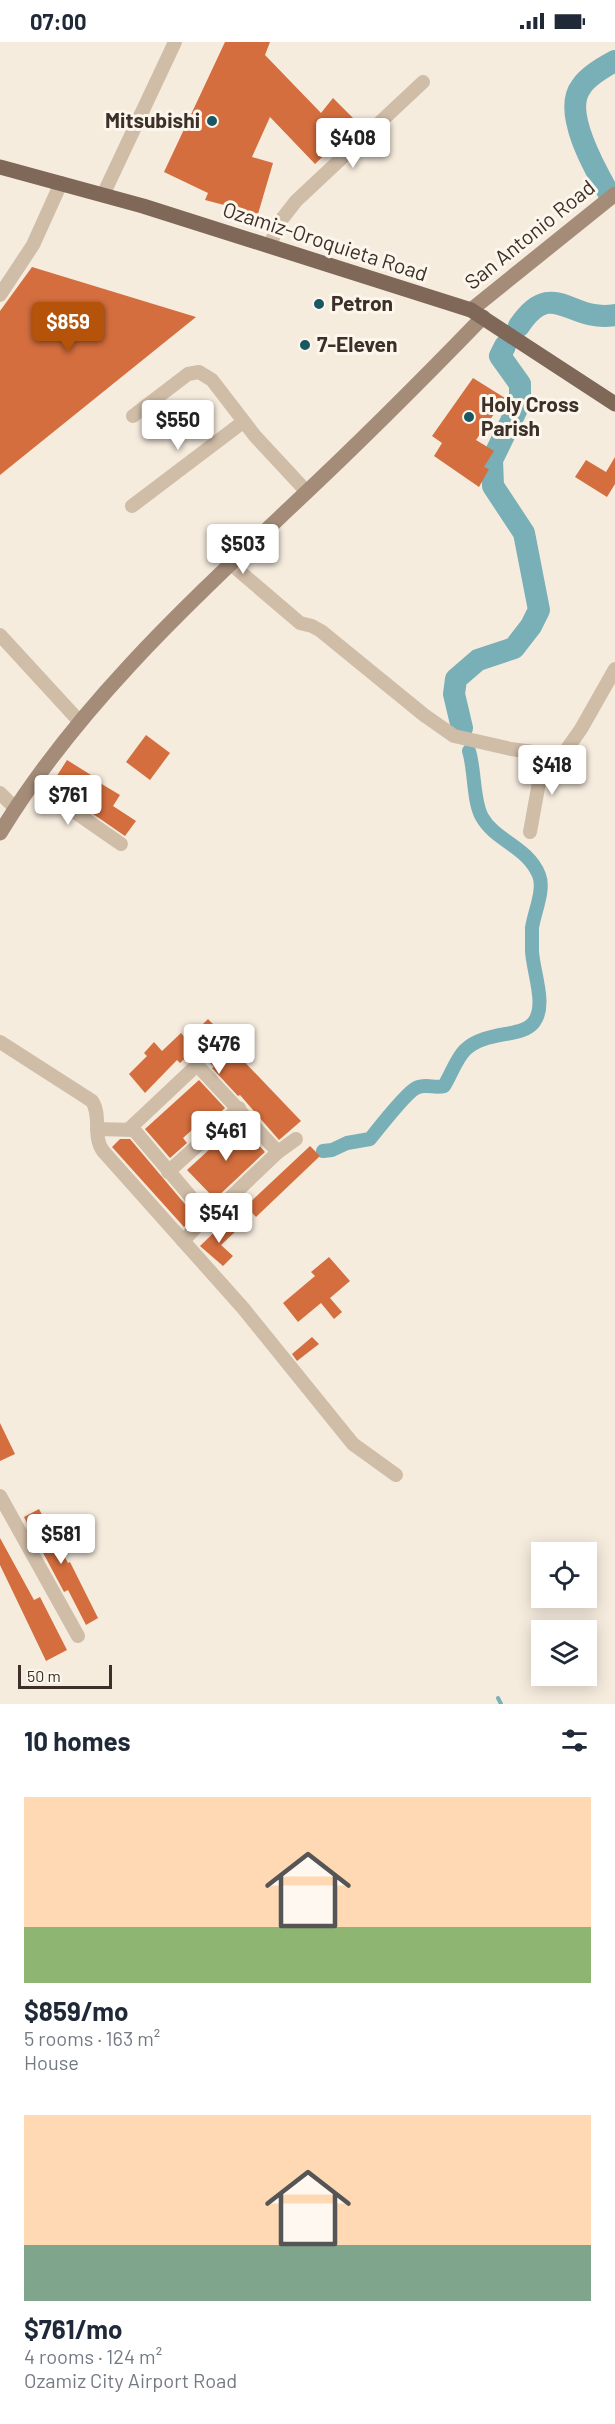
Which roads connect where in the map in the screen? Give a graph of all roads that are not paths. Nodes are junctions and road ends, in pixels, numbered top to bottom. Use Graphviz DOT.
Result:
graph roads {
  1 [pos="174,42"];
  2 [pos="423,82"];
  3 [pos="0,167"];
  4 [pos="61,183"];
  5 [pos="615,194"];
  6 [pos="103,195"];
  7 [pos="269,246"];
  8 [pos="0,295"];
  9 [pos="477,314"];
  10 [pos="615,404"];
  11 [pos="133,416"];
  12 [pos="243,422"];
  13 [pos="307,492"];
  14 [pos="132,506"];
  15 [pos="231,564"];
  16 [pos="0,634"];
  17 [pos="615,669"];
  18 [pos="80,722"];
  19 [pos="544,755"];
  20 [pos="33,783"];
  21 [pos="0,793"];
  22 [pos="15,808"];
  23 [pos="530,832"];
  24 [pos="0,833"];
  25 [pos="121,844"];
  26 [pos="0,1042"];
  27 [pos="239,1108"];
  28 [pos="98,1129"];
  29 [pos="129,1129"];
  30 [pos="296,1139"];
  31 [pos="278,1152"];
  32 [pos="168,1172"];
  33 [pos="207,1216"];
  34 [pos="183,1241"];
  35 [pos="396,1475"];
  36 [pos="0,1496"];
  37 [pos="78,1636"];
  1 -- 6 [label="street"];
  2 -- 7 [label="street"];
  3 -- 4 [label="main road, Ozamiz-Oroquieta Road"];
  4 -- 6 [label="main road, Ozamiz-Oroquieta Road"];
  4 -- 8 [label="street"];
  5 -- 9 [label="main road, San Antonio Road"];
  6 -- 7 [label="main road, Ozamiz-Oroquieta Road"];
  7 -- 9 [label="main road, Ozamiz-Oroquieta Road"];
  9 -- 10 [label="main road, Ozamiz-Oroquieta Road"];
  9 -- 13 [label="main road, San Antonio Road"];
  11 -- 12 [label="street"];
  12 -- 13 [label="street"];
  12 -- 14 [label="street"];
  13 -- 15 [label="main road, San Antonio Road"];
  15 -- 18 [label="main road, San Antonio Road"];
  15 -- 19 [label="street"];
  16 -- 18 [label="street"];
  17 -- 19 [label="street"];
  18 -- 20 [label="main road, San Antonio Road"];
  19 -- 23 [label="street"];
  20 -- 22 [label="main road, San Antonio Road"];
  20 -- 25 [label="street"];
  21 -- 22 [label="street"];
  22 -- 24 [label="main road, San Antonio Road"];
  26 -- 28 [label="street"];
  27 -- 29 [label="street"];
  27 -- 31 [label="street"];
  27 -- 32 [label="street"];
  28 -- 29 [label="street"];
  28 -- 34 [label="street"];
  29 -- 32 [label="street"];
  30 -- 31 [label="street"];
  31 -- 33 [label="street"];
  32 -- 33 [label="street"];
  33 -- 34 [label="street"];
  34 -- 35 [label="street"];
  36 -- 37 [label="street"];
}
